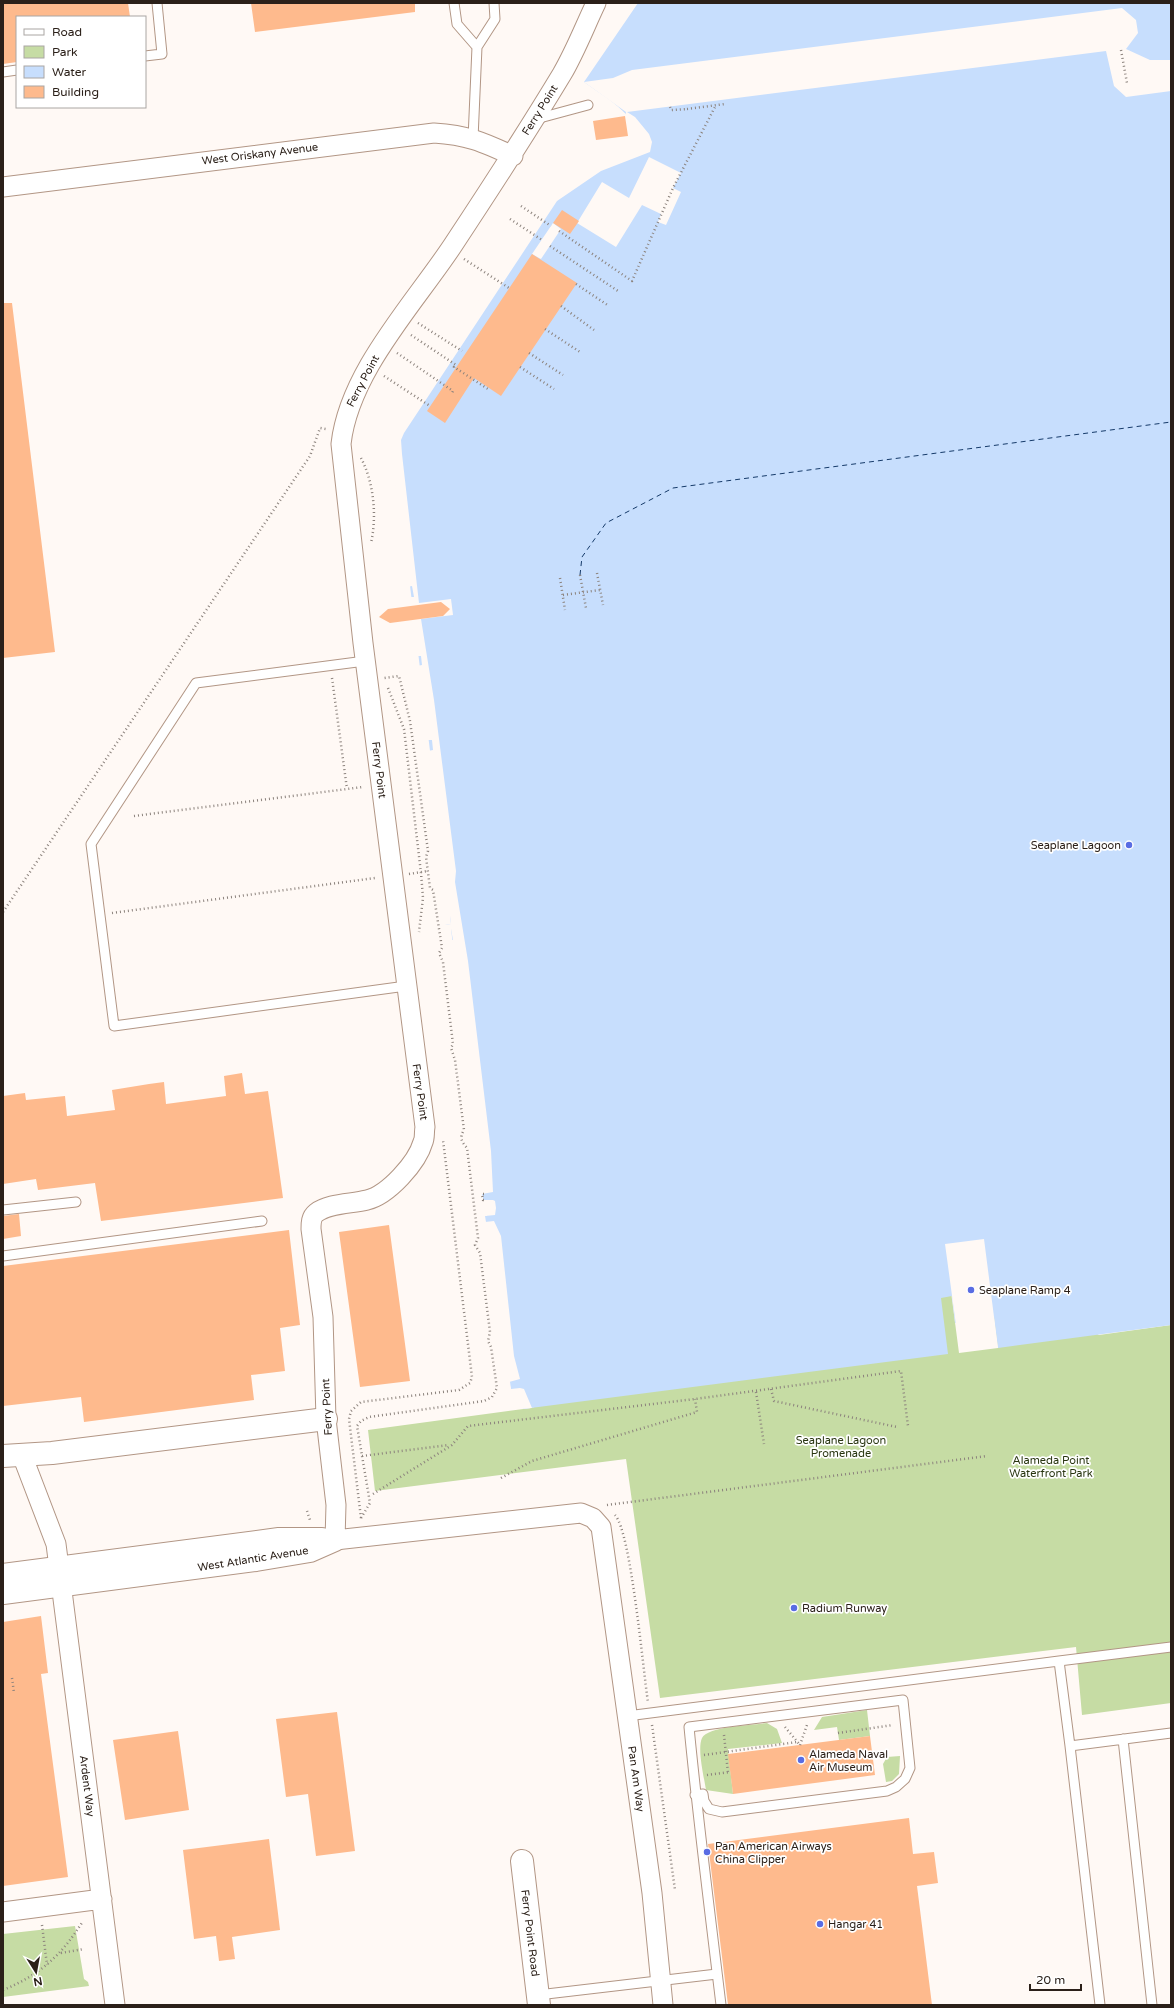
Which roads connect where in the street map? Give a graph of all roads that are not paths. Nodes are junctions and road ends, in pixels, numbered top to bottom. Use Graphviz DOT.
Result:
graph roads {
  1 [pos="157,3"];
  2 [pos="454,3"];
  3 [pos="494,3"];
  4 [pos="596,3"];
  5 [pos="477,47"];
  6 [pos="146,56"];
  7 [pos="16,70"];
  8 [pos="3,72"];
  9 [pos="588,105"];
  10 [pos="532,120"];
  11 [pos="473,138"];
  12 [pos="512,156"];
  13 [pos="3,187"];
  14 [pos="365,661"];
  15 [pos="406,986"];
  16 [pos="76,1202"];
  17 [pos="3,1210"];
  18 [pos="262,1221"];
  19 [pos="3,1256"];
  20 [pos="326,1419"];
  21 [pos="12,1456"];
  22 [pos="335,1540"];
  23 [pos="3,1575"];
  24 [pos="61,1576"];
  25 [pos="3,1593"];
  26 [pos="1171,1646"];
  27 [pos="1059,1661"];
  28 [pos="627,1716"];
  29 [pos="1171,1733"];
  30 [pos="1123,1739"];
  31 [pos="1070,1746"];
  32 [pos="696,1795"];
  33 [pos="522,1861"];
  34 [pos="102,1899"];
  35 [pos="3,1912"];
  36 [pos="717,1974"];
  37 [pos="660,1981"];
  38 [pos="539,2000"];
  39 [pos="115,2005"];
  40 [pos="663,2005"];
  41 [pos="721,2005"];
  42 [pos="1100,2005"];
  43 [pos="1152,2005"];
  1 -- 6 [label="lane"];
  2 -- 5 [label="lane"];
  3 -- 5 [label="lane"];
  4 -- 10 [label="street, Ferry Point"];
  5 -- 11 [label="lane"];
  7 -- 8 [label="lane"];
  9 -- 10 [label="lane"];
  10 -- 12 [label="street, Ferry Point"];
  11 -- 12 [label="street, West Oriskany Avenue"];
  11 -- 13 [label="street, West Oriskany Avenue"];
  12 -- 14 [label="street, Ferry Point"];
  14 -- 15 [label="street, Ferry Point"];
  14 -- 15 [label="lane"];
  15 -- 20 [label="street, Ferry Point"];
  16 -- 17 [label="lane"];
  18 -- 19 [label="lane"];
  20 -- 21 [label="street"];
  20 -- 22 [label="street, Ferry Point"];
  21 -- 24 [label="street, Ardent Way"];
  22 -- 24 [label="street, West Atlantic Avenue"];
  22 -- 28 [label="street, Pan Am Way"];
  23 -- 24 [label="street, West Atlantic Avenue"];
  24 -- 25 [label="street, West Atlantic Avenue"];
  24 -- 34 [label="street, Ardent Way"];
  26 -- 27 [label="lane"];
  27 -- 28 [label="lane"];
  27 -- 31 [label="lane"];
  28 -- 37 [label="street, Pan Am Way"];
  29 -- 30 [label="lane"];
  30 -- 31 [label="lane"];
  30 -- 43 [label="lane"];
  31 -- 42 [label="lane"];
  32 -- 32 [label="lane"];
  32 -- 36 [label="lane"];
  33 -- 38 [label="street, Ferry Point Road"];
  34 -- 35 [label="street"];
  34 -- 39 [label="street, Ardent Way"];
  36 -- 37 [label="lane"];
  36 -- 41 [label="lane"];
  37 -- 38 [label="lane"];
  37 -- 40 [label="street, Pan Am Way"];
}
